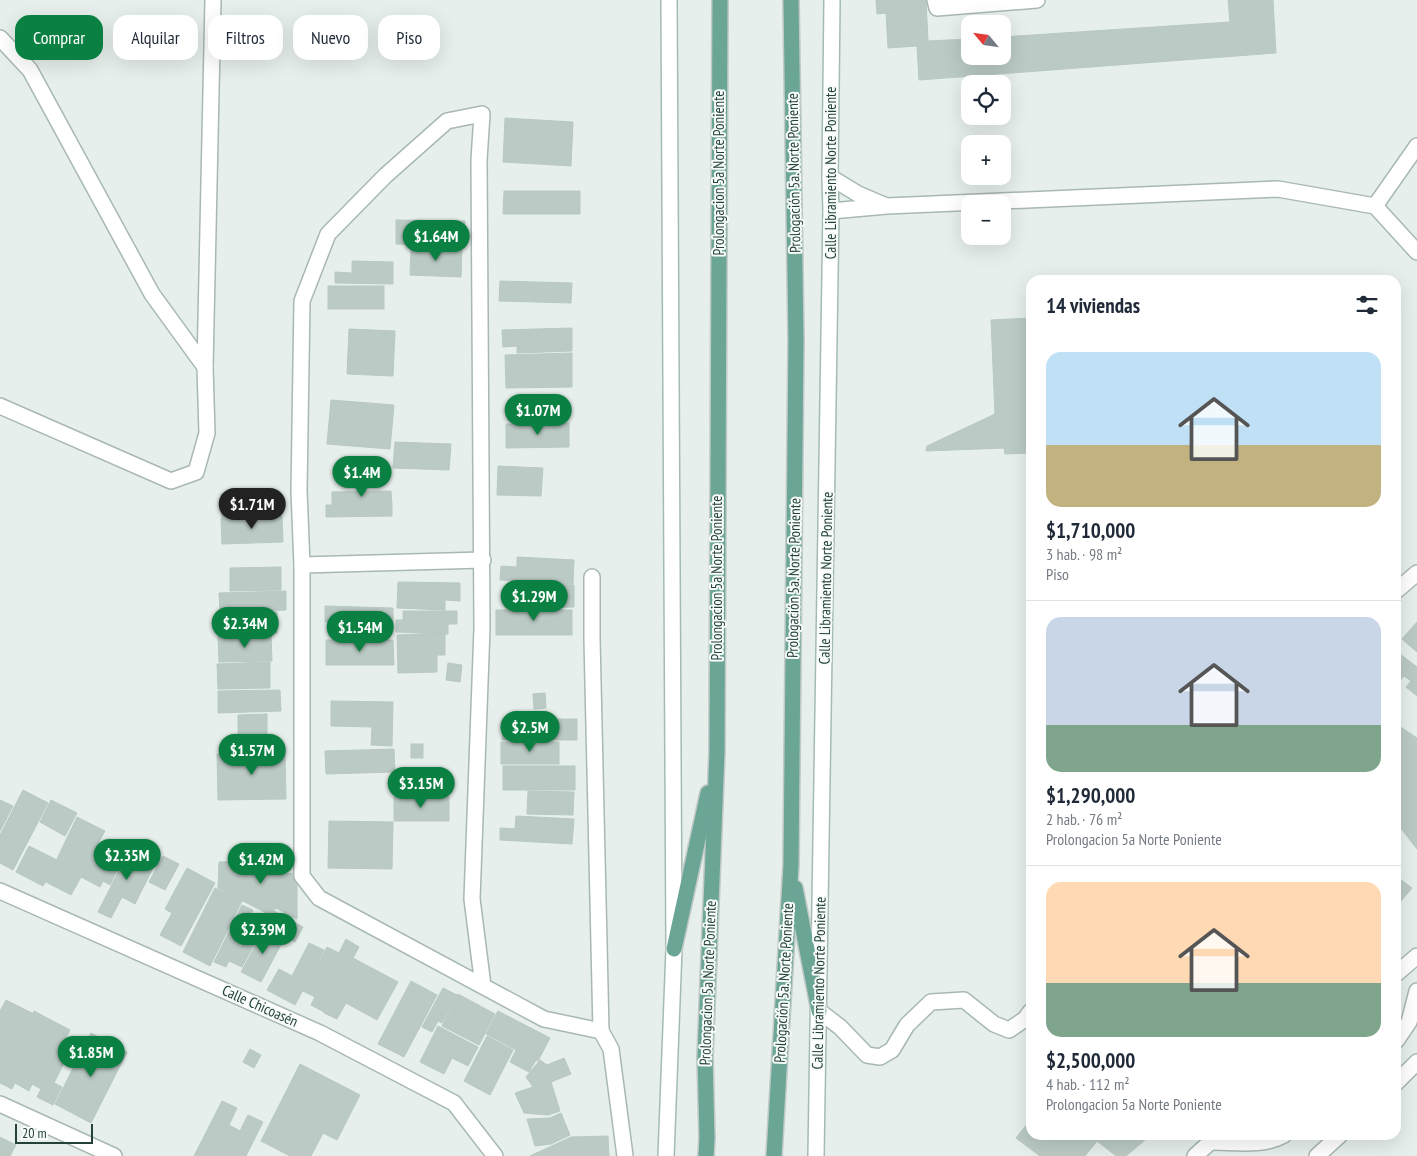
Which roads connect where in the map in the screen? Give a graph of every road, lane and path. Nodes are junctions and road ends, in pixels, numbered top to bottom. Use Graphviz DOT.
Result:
graph roads {
  1 [pos="213,0"];
  2 [pos="669,0"];
  3 [pos="720,0"];
  4 [pos="791,0"];
  5 [pos="832,0"];
  6 [pos="935,0"];
  7 [pos="1037,0"];
  8 [pos="0,38"];
  9 [pos="1417,146"];
  10 [pos="830,177"];
  11 [pos="888,206"];
  12 [pos="1374,206"];
  13 [pos="831,211"];
  14 [pos="1417,252"];
  15 [pos="205,367"];
  16 [pos="0,406"];
  17 [pos="483,560"];
  18 [pos="302,565"];
  19 [pos="1417,574"];
  20 [pos="592,577"];
  21 [pos="1401,587"];
  22 [pos="717,752"];
  23 [pos="791,865"];
  24 [pos="0,890"];
  25 [pos="674,949"];
  26 [pos="1417,956"];
  27 [pos="1401,970"];
  28 [pos="483,986"];
  29 [pos="1417,991"];
  30 [pos="819,1012"];
  31 [pos="1026,1018"];
  32 [pos="601,1031"];
  33 [pos="1401,1034"];
  34 [pos="1417,1062"];
  35 [pos="1401,1078"];
  36 [pos="0,1104"];
  37 [pos="1212,1140"];
  38 [pos="1236,1140"];
  39 [pos="1275,1140"];
  40 [pos="1335,1140"];
  41 [pos="114,1156"];
  42 [pos="495,1156"];
  43 [pos="625,1156"];
  44 [pos="666,1156"];
  45 [pos="706,1156"];
  46 [pos="774,1156"];
  47 [pos="816,1156"];
  48 [pos="1195,1156"];
  49 [pos="1317,1156"];
  1 -- 15 [label="street"];
  2 -- 25 [label="street"];
  3 -- 22 [label="main road, Prolongacion 5a Norte Poniente"];
  4 -- 23 [label="main road, Prologación 5a. Norte Poniente"];
  5 -- 10 [label="street, Calle Libramiento Norte Poniente"];
  6 -- 7 [label="street"];
  8 -- 15 [label="street"];
  9 -- 12 [label="street"];
  10 -- 11 [label="street"];
  10 -- 13 [label="street, Calle Libramiento Norte Poniente"];
  11 -- 12 [label="street"];
  11 -- 13 [label="street"];
  12 -- 14 [label="street"];
  13 -- 30 [label="street, Calle Libramiento Norte Poniente"];
  15 -- 16 [label="street"];
  17 -- 18 [label="street"];
  17 -- 18 [label="street"];
  17 -- 28 [label="street"];
  18 -- 28 [label="street"];
  19 -- 21 [label="street"];
  20 -- 32 [label="street"];
  22 -- 25 [label="main road"];
  22 -- 45 [label="main road, Prolongacion 5a Norte Poniente"];
  23 -- 30 [label="main road"];
  23 -- 46 [label="main road, Prologación 5a. Norte Poniente"];
  24 -- 42 [label="street, Calle Chicoasén"];
  25 -- 44 [label="street"];
  26 -- 27 [label="street"];
  28 -- 32 [label="street"];
  29 -- 33 [label="street"];
  30 -- 31 [label="street"];
  30 -- 47 [label="street, Calle Libramiento Norte Poniente"];
  32 -- 43 [label="street"];
  34 -- 35 [label="street"];
  36 -- 41 [label="street"];
  37 -- 48 [label="street"];
  38 -- 39 [label="street"];
  40 -- 49 [label="street"];
}
